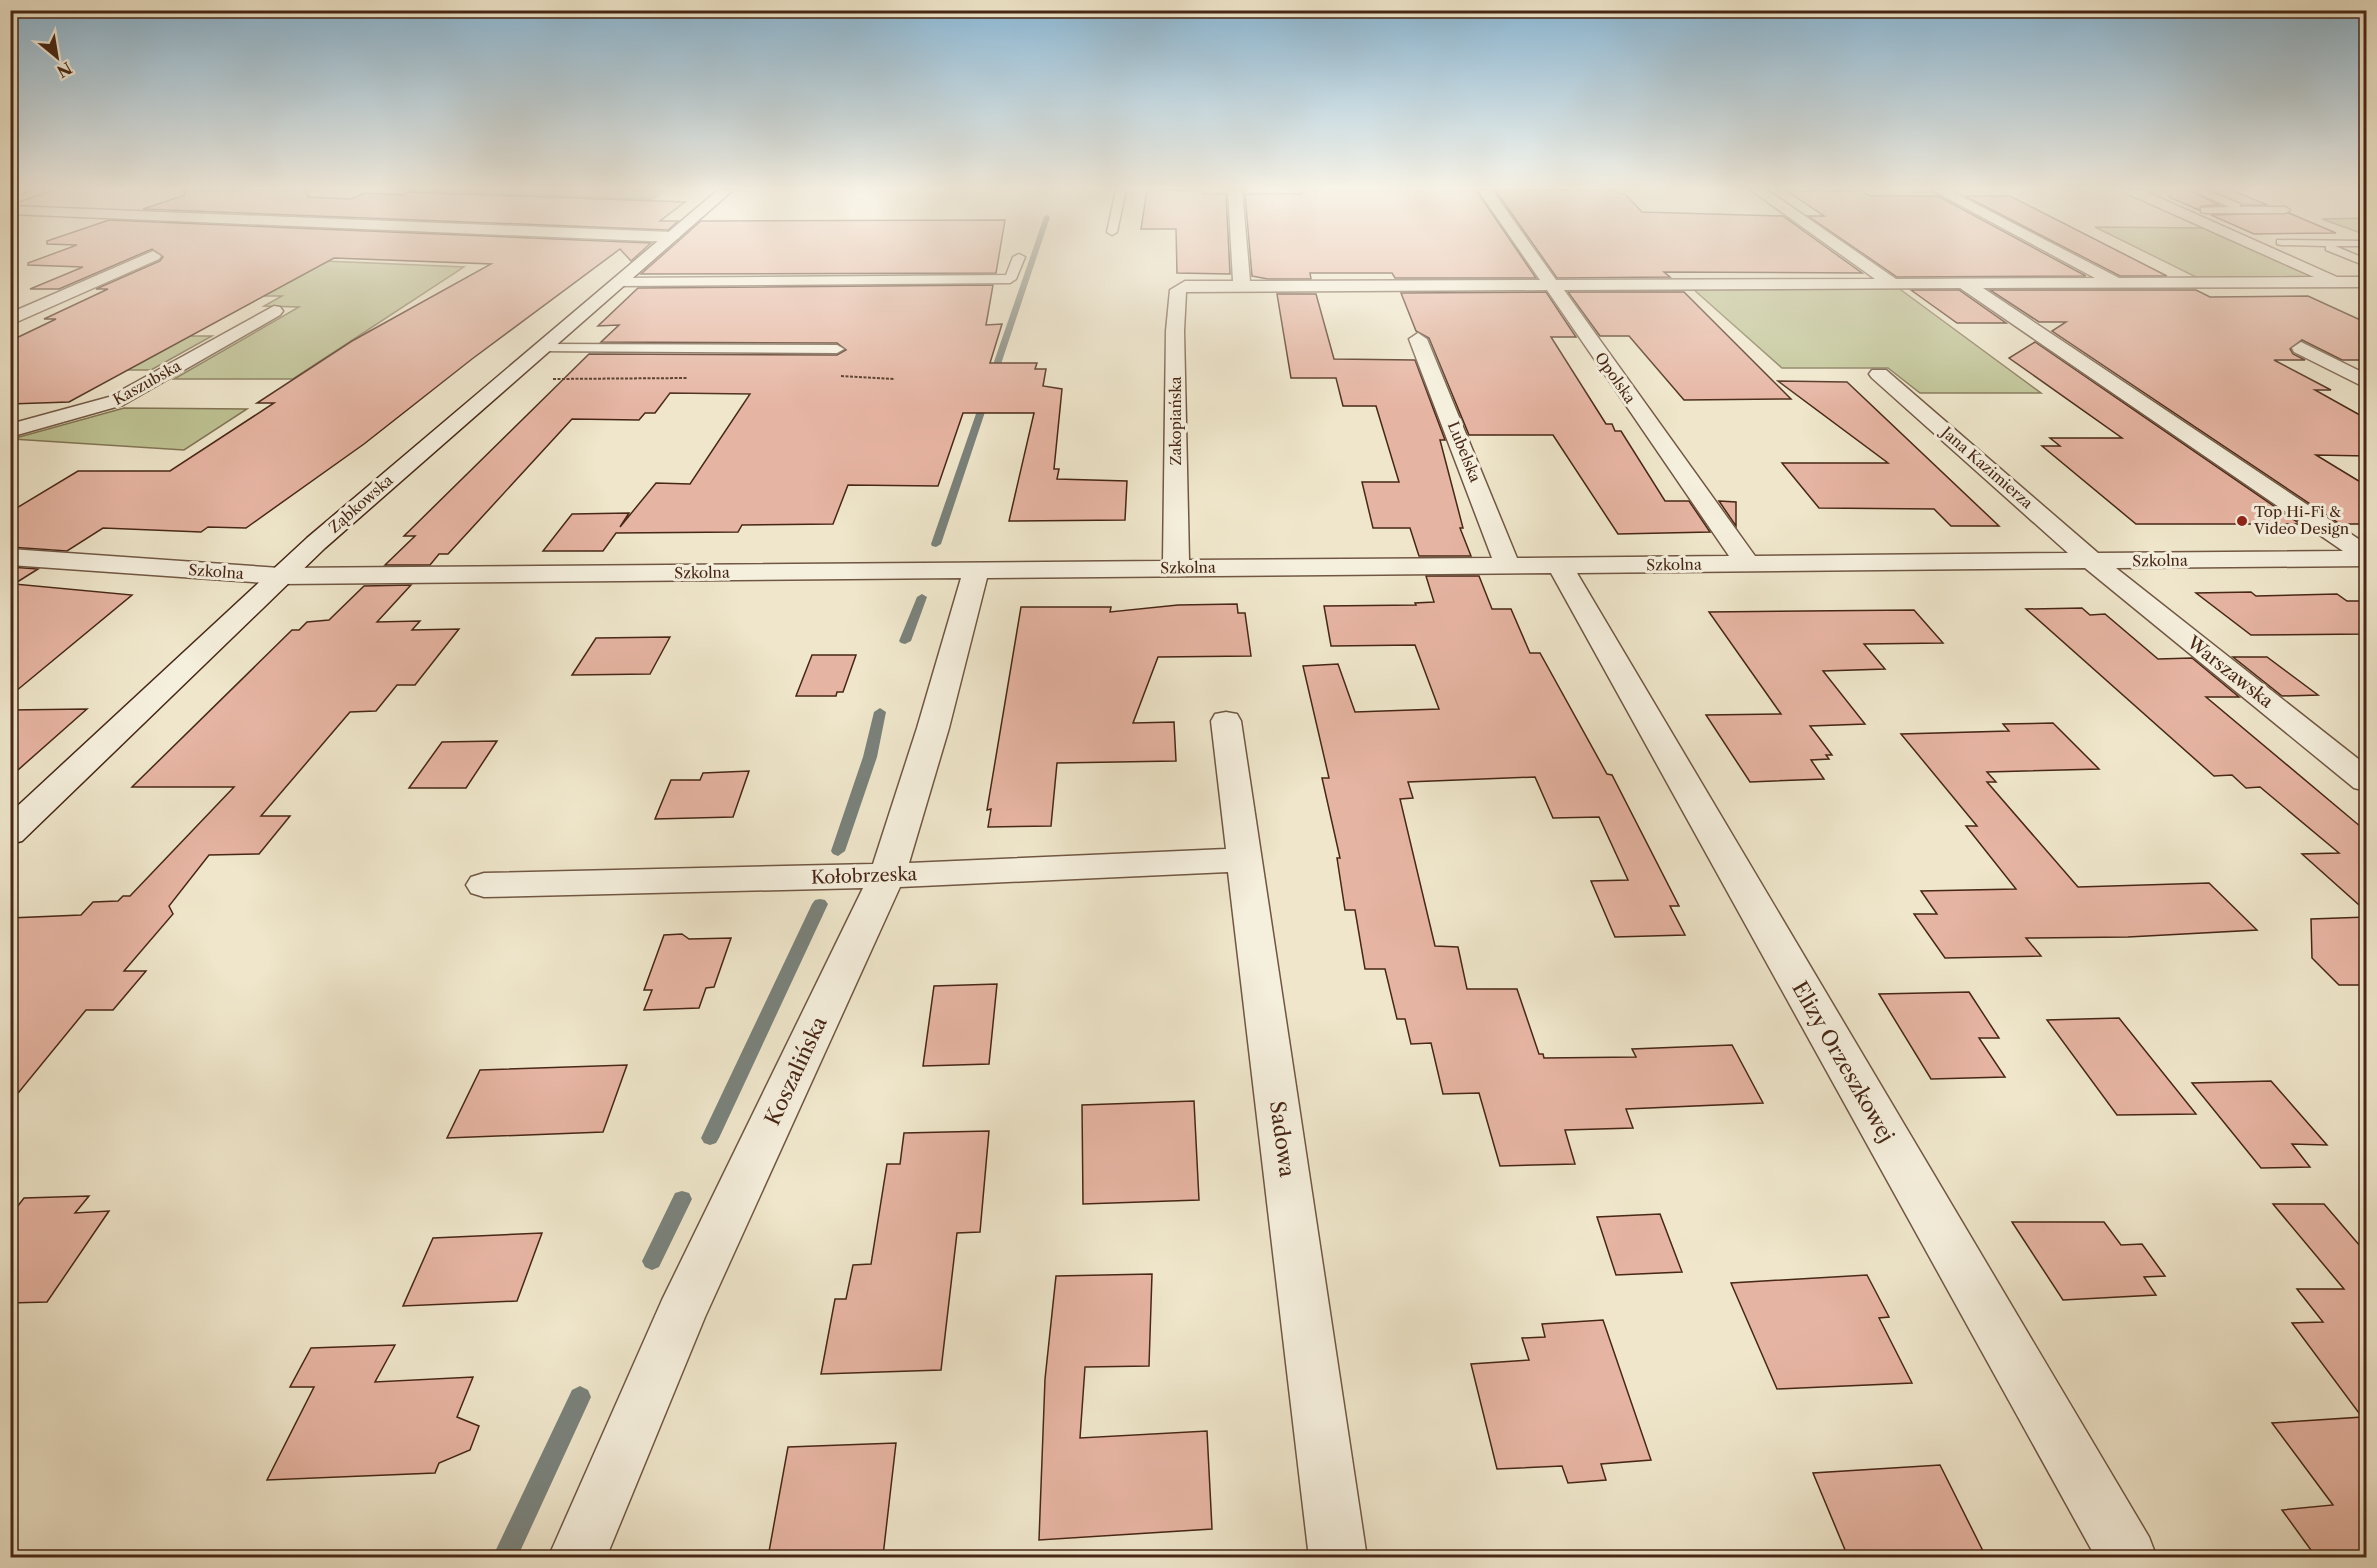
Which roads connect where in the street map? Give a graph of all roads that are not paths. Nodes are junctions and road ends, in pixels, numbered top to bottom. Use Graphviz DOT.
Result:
graph roads {
  1 [pos="137,263"];
  2 [pos="641,263"];
  3 [pos="1017,263"];
  4 [pos="1240,263"];
  5 [pos="1535,263"];
  6 [pos="1863,263"];
  7 [pos="2080,263"];
  8 [pos="2295,263"];
  9 [pos="619,282"];
  10 [pos="2367,282"];
  11 [pos="1548,283"];
  12 [pos="2118,283"];
  13 [pos="2339,283"];
  14 [pos="1893,284"];
  15 [pos="1965,284"];
  16 [pos="1242,285"];
  17 [pos="274,310"];
  18 [pos="10,320"];
  19 [pos="1418,339"];
  20 [pos="541,348"];
  21 [pos="2301,348"];
  22 [pos="837,349"];
  23 [pos="1879,374"];
  24 [pos="2367,382"];
  25 [pos="10,431"];
  26 [pos="10,557"];
  27 [pos="2367,557"];
  28 [pos="2095,562"];
  29 [pos="1748,564"];
  30 [pos="1508,566"];
  31 [pos="1560,566"];
  32 [pos="1176,568"];
  33 [pos="976,571"];
  34 [pos="280,576"];
  35 [pos="1226,720"];
  36 [pos="2367,781"];
  37 [pos="10,833"];
  38 [pos="1244,860"];
  39 [pos="887,876"];
  40 [pos="484,885"];
  41 [pos="577,1557"];
  42 [pos="1338,1557"];
  43 [pos="2128,1557"];
  1 -- 18 [label="street"];
  2 -- 9 [label="street, Ząbkowska"];
  3 -- 9 [label="lane"];
  4 -- 16 [label="street"];
  5 -- 11 [label="street, Opolska"];
  6 -- 14 [label="street"];
  7 -- 12 [label="street"];
  8 -- 13 [label="street"];
  9 -- 20 [label="street, Ząbkowska"];
  10 -- 13 [label="street"];
  11 -- 14 [label="street"];
  11 -- 16 [label="street"];
  11 -- 29 [label="street, Opolska"];
  12 -- 13 [label="street"];
  12 -- 15 [label="street"];
  14 -- 15 [label="street"];
  15 -- 27 [label="street"];
  16 -- 32 [label="street, Zakopiańska"];
  17 -- 25 [label="street, Kaszubska"];
  19 -- 30 [label="street, Lubelska"];
  20 -- 22 [label="lane"];
  20 -- 34 [label="street, Ząbkowska"];
  21 -- 24 [label="street"];
  23 -- 28 [label="street, Jana Kazimierza"];
  26 -- 34 [label="street, Szkolna"];
  27 -- 28 [label="street, Szkolna"];
  28 -- 29 [label="street, Szkolna"];
  28 -- 36 [label="street, Warszawska"];
  29 -- 31 [label="street, Szkolna"];
  30 -- 31 [label="street, Szkolna"];
  30 -- 32 [label="street, Szkolna"];
  31 -- 43 [label="street, Elizy Orzeszkowej"];
  32 -- 33 [label="street, Szkolna"];
  33 -- 34 [label="street, Szkolna"];
  33 -- 39 [label="street, Koszalińska"];
  34 -- 37 [label="street, Ząbkowska"];
  35 -- 38 [label="street, Sadowa"];
  38 -- 39 [label="street, Kołobrzeska"];
  38 -- 42 [label="street, Sadowa"];
  39 -- 40 [label="street, Kołobrzeska"];
  39 -- 41 [label="street, Koszalińska"];
}
